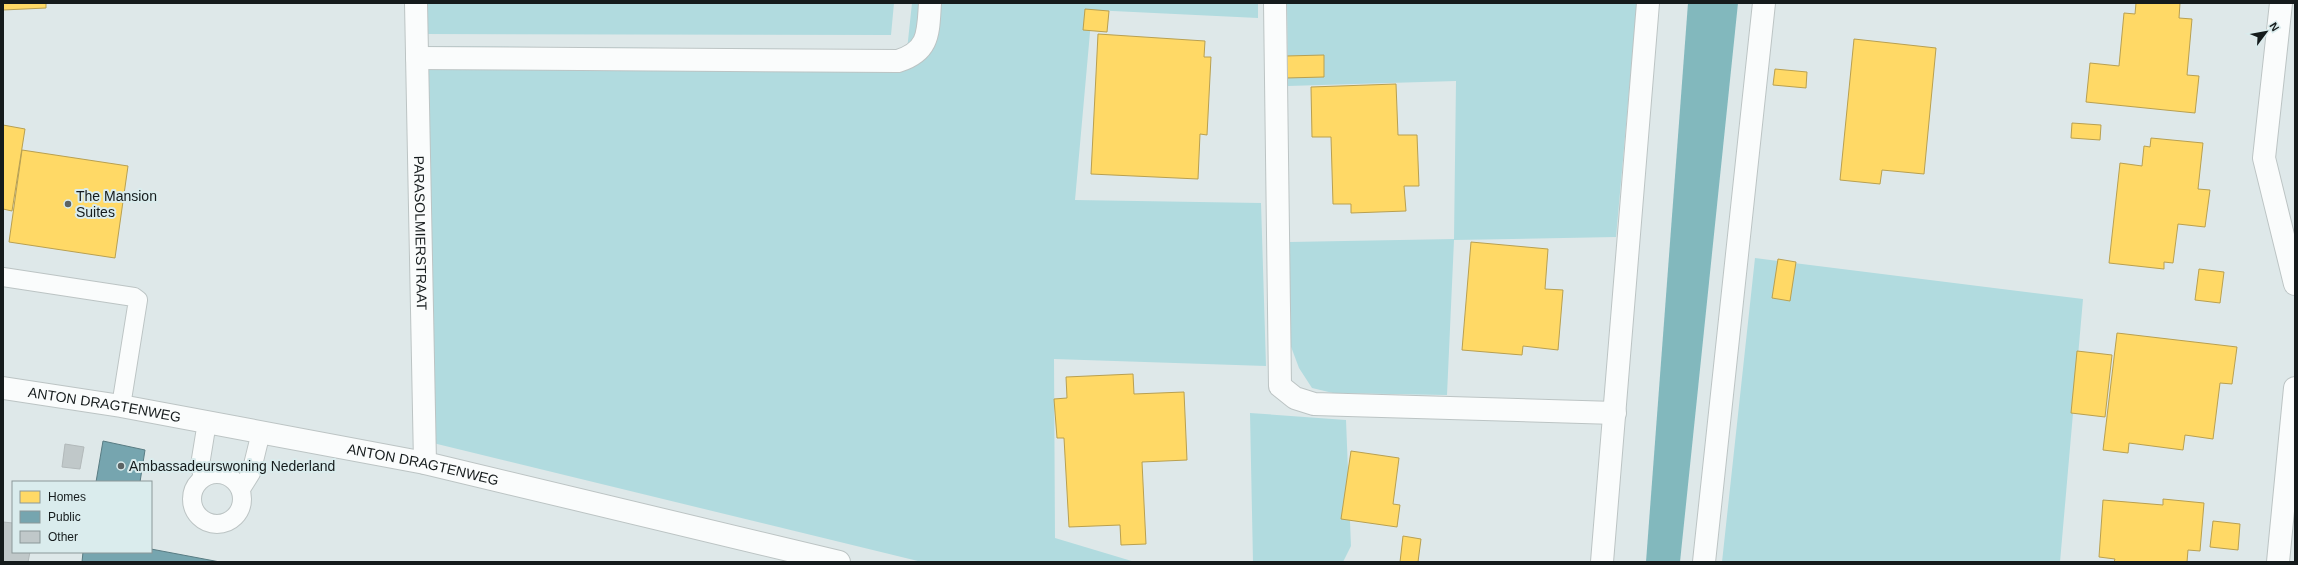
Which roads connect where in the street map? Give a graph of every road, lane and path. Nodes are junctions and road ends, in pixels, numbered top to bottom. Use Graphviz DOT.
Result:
graph roads {
  1 [pos="416,3"];
  2 [pos="930,3"];
  3 [pos="1275,3"];
  4 [pos="1648,3"];
  5 [pos="1764,3"];
  6 [pos="2281,3"];
  7 [pos="417,58"];
  8 [pos="3,277"];
  9 [pos="2295,284"];
  10 [pos="3,388"];
  11 [pos="2295,388"];
  12 [pos="121,406"];
  13 [pos="1615,413"];
  14 [pos="207,422"];
  15 [pos="261,432"];
  16 [pos="425,463"];
  17 [pos="203,478"];
  18 [pos="241,489"];
  19 [pos="839,562"];
  20 [pos="1602,562"];
  21 [pos="1704,562"];
  22 [pos="2278,562"];
  1 -- 7 [label="street, PARASOLMIERSTRAAT"];
  2 -- 7 [label="street"];
  3 -- 13 [label="street"];
  4 -- 13 [label="street"];
  5 -- 21 [label="street"];
  6 -- 9 [label="street"];
  7 -- 16 [label="street, PARASOLMIERSTRAAT"];
  8 -- 12 [label="lane"];
  10 -- 12 [label="street, ANTON DRAGTENWEG"];
  11 -- 22 [label="street"];
  12 -- 14 [label="street, ANTON DRAGTENWEG"];
  13 -- 20 [label="street"];
  14 -- 15 [label="street, ANTON DRAGTENWEG"];
  14 -- 17 [label="lane"];
  15 -- 16 [label="street, ANTON DRAGTENWEG"];
  15 -- 18 [label="lane"];
  16 -- 19 [label="street, ANTON DRAGTENWEG"];
  17 -- 18 [label="lane"];
  17 -- 18 [label="lane"];
}
